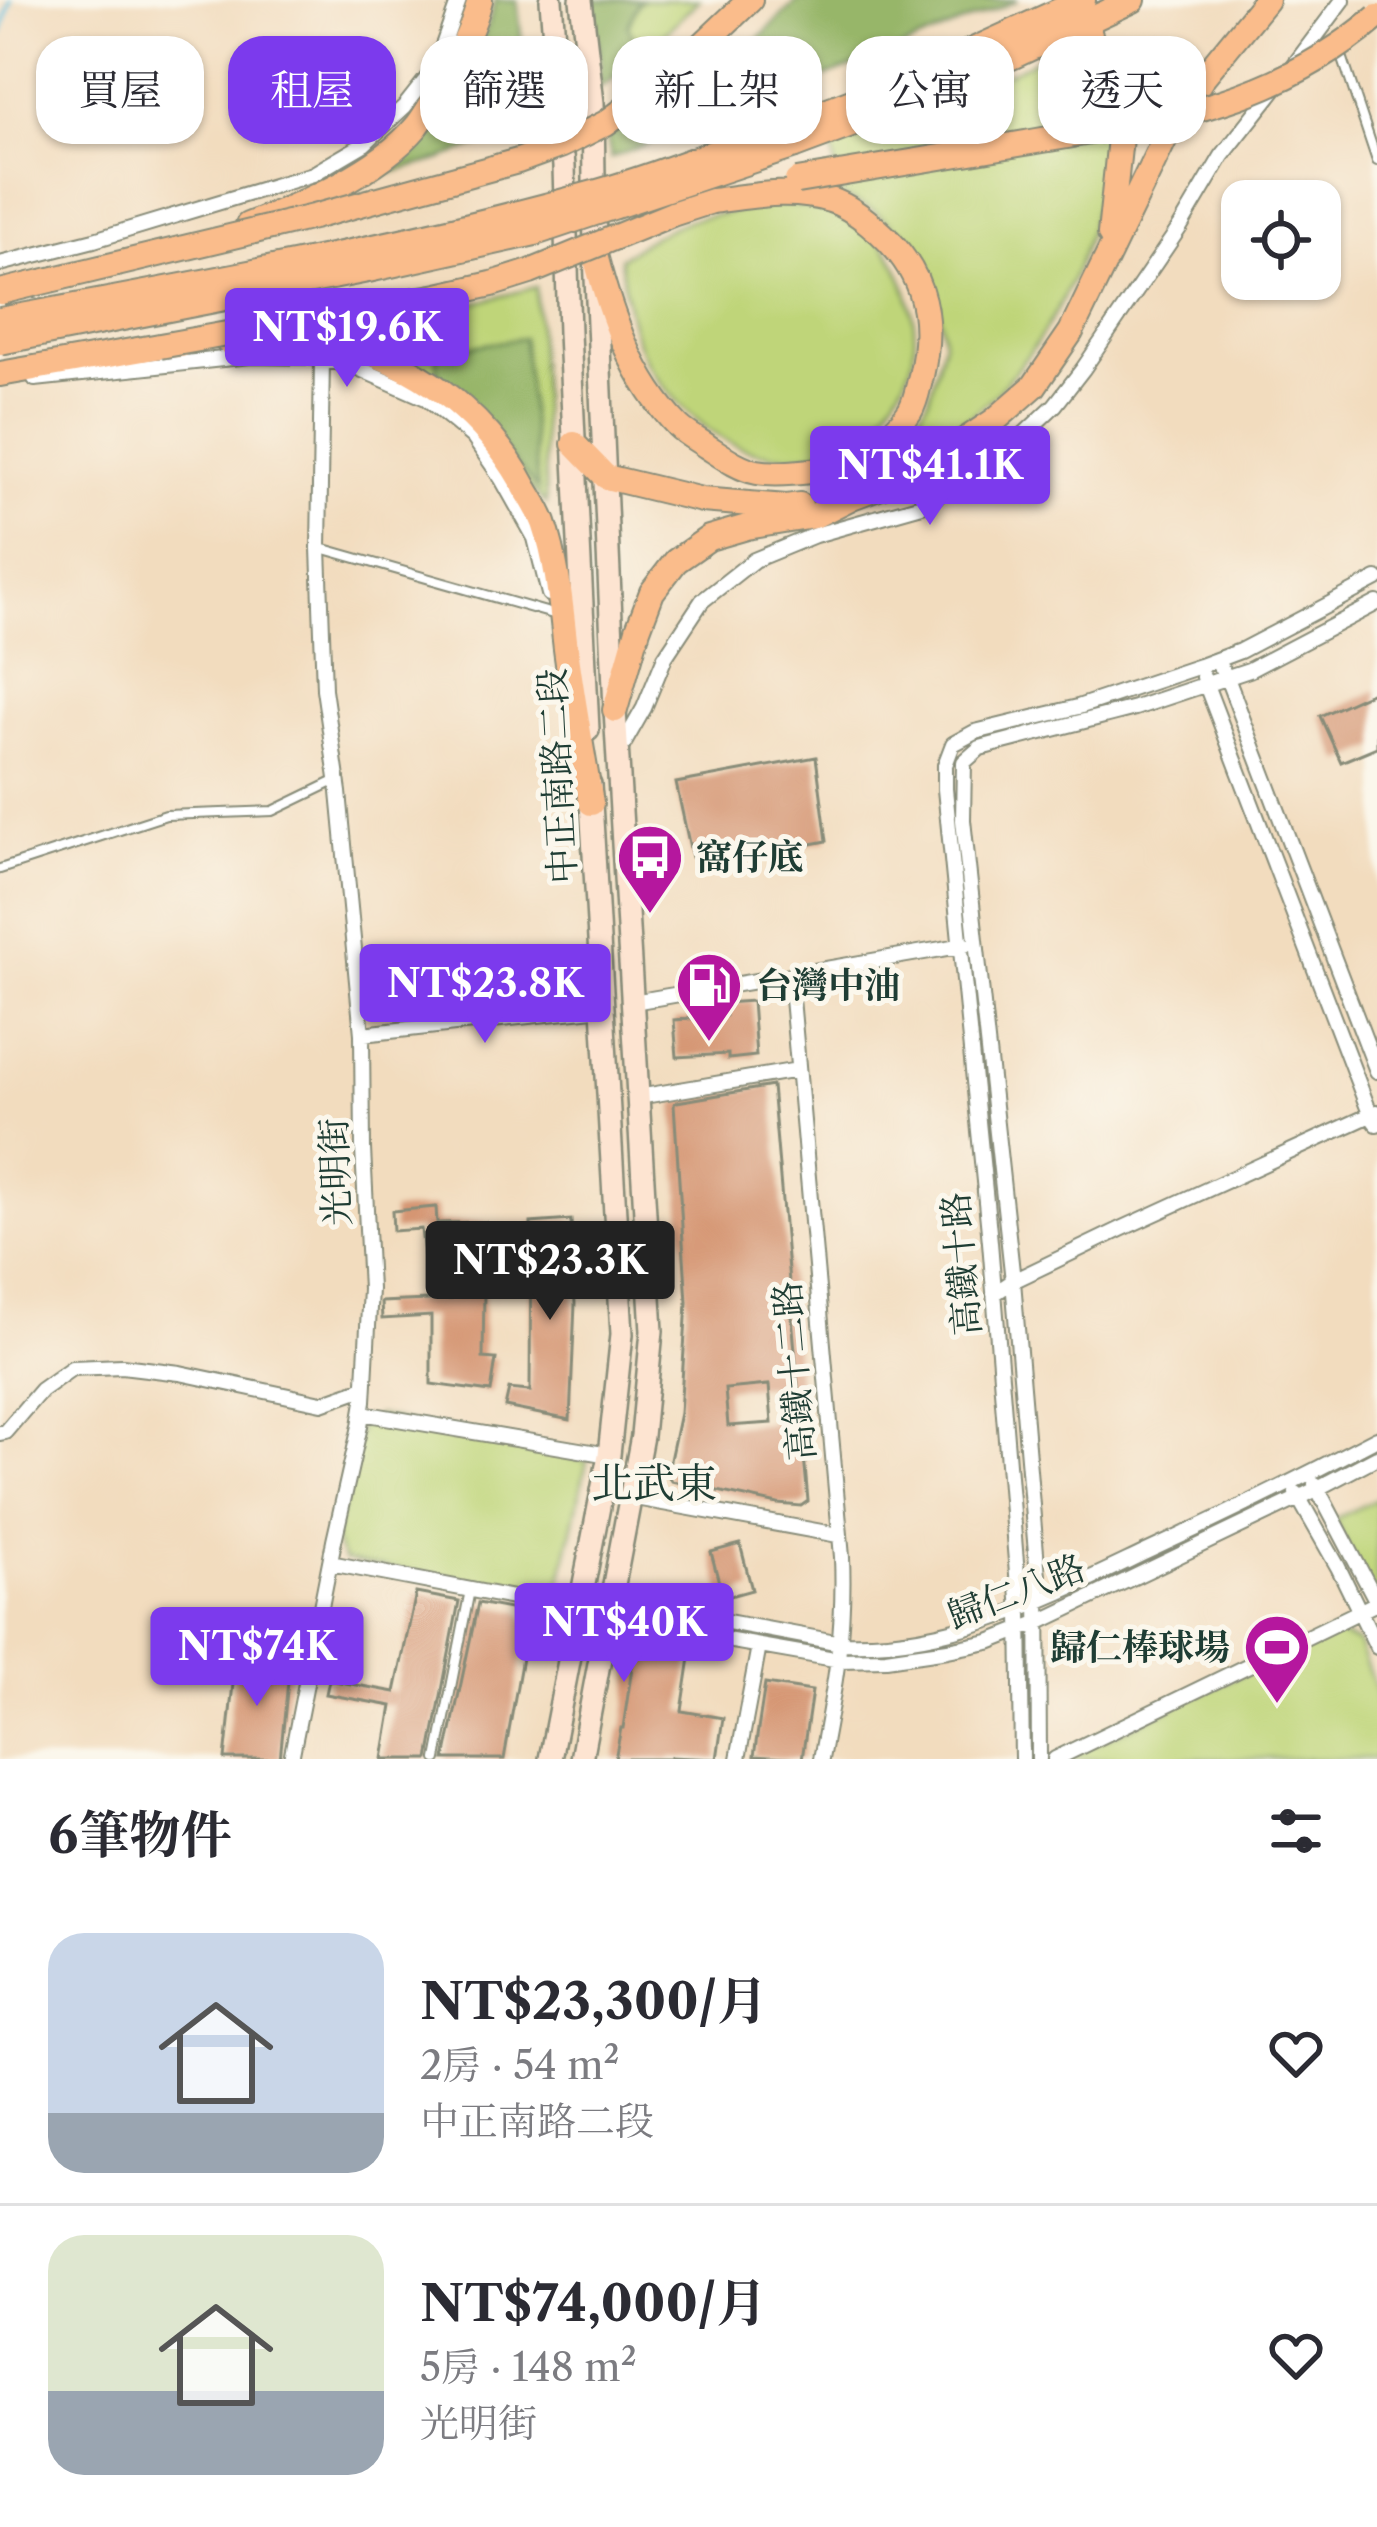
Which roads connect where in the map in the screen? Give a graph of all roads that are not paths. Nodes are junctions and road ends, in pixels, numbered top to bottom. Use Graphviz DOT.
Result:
graph roads {
  1 [pos="459,0"];
  2 [pos="480,0"];
  3 [pos="551,0"];
  4 [pos="581,0"];
  5 [pos="750,0"];
  6 [pos="1083,0"];
  7 [pos="1133,0"];
  8 [pos="1266,0"];
  9 [pos="1343,0"];
  10 [pos="1333,16"];
  11 [pos="1377,17"];
  12 [pos="1087,28"];
  13 [pos="822,121"];
  14 [pos="822,127"];
  15 [pos="762,144"];
  16 [pos="769,144"];
  17 [pos="1377,160"];
  18 [pos="712,201"];
  19 [pos="190,248"];
  20 [pos="596,255"];
  21 [pos="0,264"];
  22 [pos="1105,266"];
  23 [pos="0,292"];
  24 [pos="0,320"];
  25 [pos="0,342"];
  26 [pos="160,346"];
  27 [pos="322,361"];
  28 [pos="0,378"];
  29 [pos="574,444"];
  30 [pos="605,477"];
  31 [pos="852,497"];
  32 [pos="320,548"];
  33 [pos="1377,579"];
  34 [pos="1377,603"];
  35 [pos="554,614"];
  36 [pos="565,644"];
  37 [pos="1216,660"];
  38 [pos="1200,666"];
  39 [pos="1226,678"];
  40 [pos="1205,686"];
  41 [pos="615,710"];
  42 [pos="618,754"];
  43 [pos="337,780"];
  44 [pos="591,803"];
  45 [pos="0,869"];
  46 [pos="978,944"];
  47 [pos="961,946"];
  48 [pos="790,976"];
  49 [pos="633,1002"];
  50 [pos="603,1008"];
  51 [pos="362,1034"];
  52 [pos="798,1070"];
  53 [pos="1377,1071"];
  54 [pos="638,1096"];
  55 [pos="1375,1117"];
  56 [pos="1013,1281"];
  57 [pos="994,1294"];
  58 [pos="364,1388"];
  59 [pos="362,1413"];
  60 [pos="0,1432"];
  61 [pos="1377,1438"];
  62 [pos="609,1455"];
  63 [pos="1377,1456"];
  64 [pos="1309,1474"];
  65 [pos="1318,1488"];
  66 [pos="1295,1490"];
  67 [pos="630,1497"];
  68 [pos="838,1535"];
  69 [pos="330,1563"];
  70 [pos="470,1590"];
  71 [pos="1039,1603"];
  72 [pos="1377,1603"];
  73 [pos="580,1605"];
  74 [pos="555,1606"];
  75 [pos="609,1611"];
  76 [pos="1021,1611"];
  77 [pos="1361,1611"];
  78 [pos="1040,1622"];
  79 [pos="1021,1630"];
  80 [pos="841,1643"];
  81 [pos="759,1646"];
  82 [pos="1377,1647"];
  83 [pos="840,1660"];
  84 [pos="291,1759"];
  85 [pos="437,1759"];
  86 [pos="550,1759"];
  87 [pos="581,1759"];
  88 [pos="738,1759"];
  89 [pos="821,1759"];
  90 [pos="1022,1759"];
  91 [pos="1040,1759"];
  92 [pos="1055,1759"];
  1 -- 21 [label="street"];
  2 -- 19 [label="highway, bridge"];
  3 -- 29 [label="street, 中正南路二段"];
  4 -- 20 [label="street, 中正南路二段"];
  5 -- 19 [label="highway, bridge"];
  6 -- 13 [label="highway"];
  7 -- 14 [label="highway"];
  8 -- 22 [label="highway"];
  9 -- 10 [label="street"];
  10 -- 17 [label="lane"];
  10 -- 42 [label="street"];
  11 -- 18 [label="highway, bridge"];
  12 -- 22 [label="highway"];
  15 -- 24 [label="highway, bridge"];
  16 -- 25 [label="highway, bridge"];
  18 -- 20 [label="highway"];
  18 -- 26 [label="highway, bridge"];
  19 -- 23 [label="highway, bridge"];
  20 -- 30 [label="street, 中正南路二段"];
  22 -- 31 [label="highway"];
  26 -- 28 [label="highway"];
  26 -- 36 [label="highway, bridge"];
  27 -- 28 [label="street"];
  27 -- 32 [label="street, 光明街"];
  27 -- 35 [label="street"];
  29 -- 30 [label="highway"];
  29 -- 44 [label="street, 中正南路二段"];
  30 -- 31 [label="highway"];
  30 -- 41 [label="street, 中正南路二段"];
  31 -- 41 [label="highway"];
  32 -- 35 [label="lane"];
  32 -- 43 [label="street, 光明街"];
  33 -- 37 [label="street"];
  34 -- 39 [label="street"];
  35 -- 36 [label="street"];
  36 -- 44 [label="highway"];
  37 -- 38 [label="street"];
  37 -- 39 [label="street"];
  38 -- 40 [label="street"];
  38 -- 47 [label="street, 高鐵十路"];
  39 -- 40 [label="street"];
  39 -- 53 [label="street"];
  40 -- 46 [label="street, 高鐵十路"];
  40 -- 55 [label="street"];
  41 -- 42 [label="street, 中正南路二段"];
  42 -- 49 [label="street, 中正南路二段"];
  43 -- 45 [label="lane"];
  43 -- 51 [label="street, 光明街"];
  44 -- 50 [label="street, 中正南路二段"];
  46 -- 47 [label="street"];
  46 -- 56 [label="street, 高鐵十路"];
  47 -- 48 [label="street"];
  47 -- 57 [label="street, 高鐵十路"];
  48 -- 49 [label="street"];
  48 -- 52 [label="street, 高鐵十二路"];
  49 -- 54 [label="street, 中正南路二段"];
  50 -- 51 [label="street"];
  50 -- 62 [label="street, 中正南路二段"];
  51 -- 58 [label="street, 光明街"];
  52 -- 54 [label="street"];
  52 -- 68 [label="street, 高鐵十二路"];
  54 -- 67 [label="street, 中正南路二段"];
  55 -- 56 [label="street"];
  56 -- 57 [label="street"];
  56 -- 71 [label="street, 高鐵十路"];
  57 -- 76 [label="street, 高鐵十路"];
  58 -- 59 [label="street, 光明街"];
  58 -- 60 [label="street"];
  59 -- 62 [label="street"];
  59 -- 69 [label="street, 光明街"];
  61 -- 64 [label="street, 歸仁八路"];
  62 -- 73 [label="street, 中正南路二段"];
  63 -- 65 [label="street, 歸仁八路"];
  64 -- 65 [label="street"];
  64 -- 66 [label="street, 歸仁八路"];
  65 -- 66 [label="street, 歸仁八路"];
  65 -- 72 [label="street"];
  66 -- 71 [label="street, 歸仁八路"];
  66 -- 77 [label="street"];
  66 -- 78 [label="street, 歸仁八路"];
  67 -- 68 [label="street"];
  67 -- 75 [label="street, 中正南路二段"];
  68 -- 80 [label="street, 高鐵十二路"];
  69 -- 70 [label="street"];
  69 -- 84 [label="street, 光明街"];
  70 -- 74 [label="street"];
  70 -- 85 [label="lane"];
  71 -- 76 [label="street, 歸仁八路"];
  71 -- 78 [label="street, 高鐵十路"];
  72 -- 77 [label="street"];
  73 -- 74 [label="lane"];
  73 -- 74 [label="lane"];
  73 -- 75 [label="street, 歸仁八路"];
  73 -- 86 [label="street, 中正南路二段"];
  75 -- 80 [label="street, 歸仁八路"];
  75 -- 81 [label="street, 歸仁八路"];
  75 -- 87 [label="street, 中正南路二段"];
  76 -- 79 [label="street, 高鐵十路"];
  76 -- 80 [label="street, 歸仁八路"];
  77 -- 82 [label="street"];
  77 -- 92 [label="street"];
  78 -- 79 [label="street, 歸仁八路"];
  78 -- 91 [label="street, 高鐵十路"];
  79 -- 83 [label="street, 歸仁八路"];
  79 -- 90 [label="street, 高鐵十路"];
  80 -- 83 [label="street, 高鐵十二路"];
  81 -- 83 [label="street, 歸仁八路"];
  81 -- 88 [label="street"];
  83 -- 89 [label="street, 高鐵十二路"];
}
